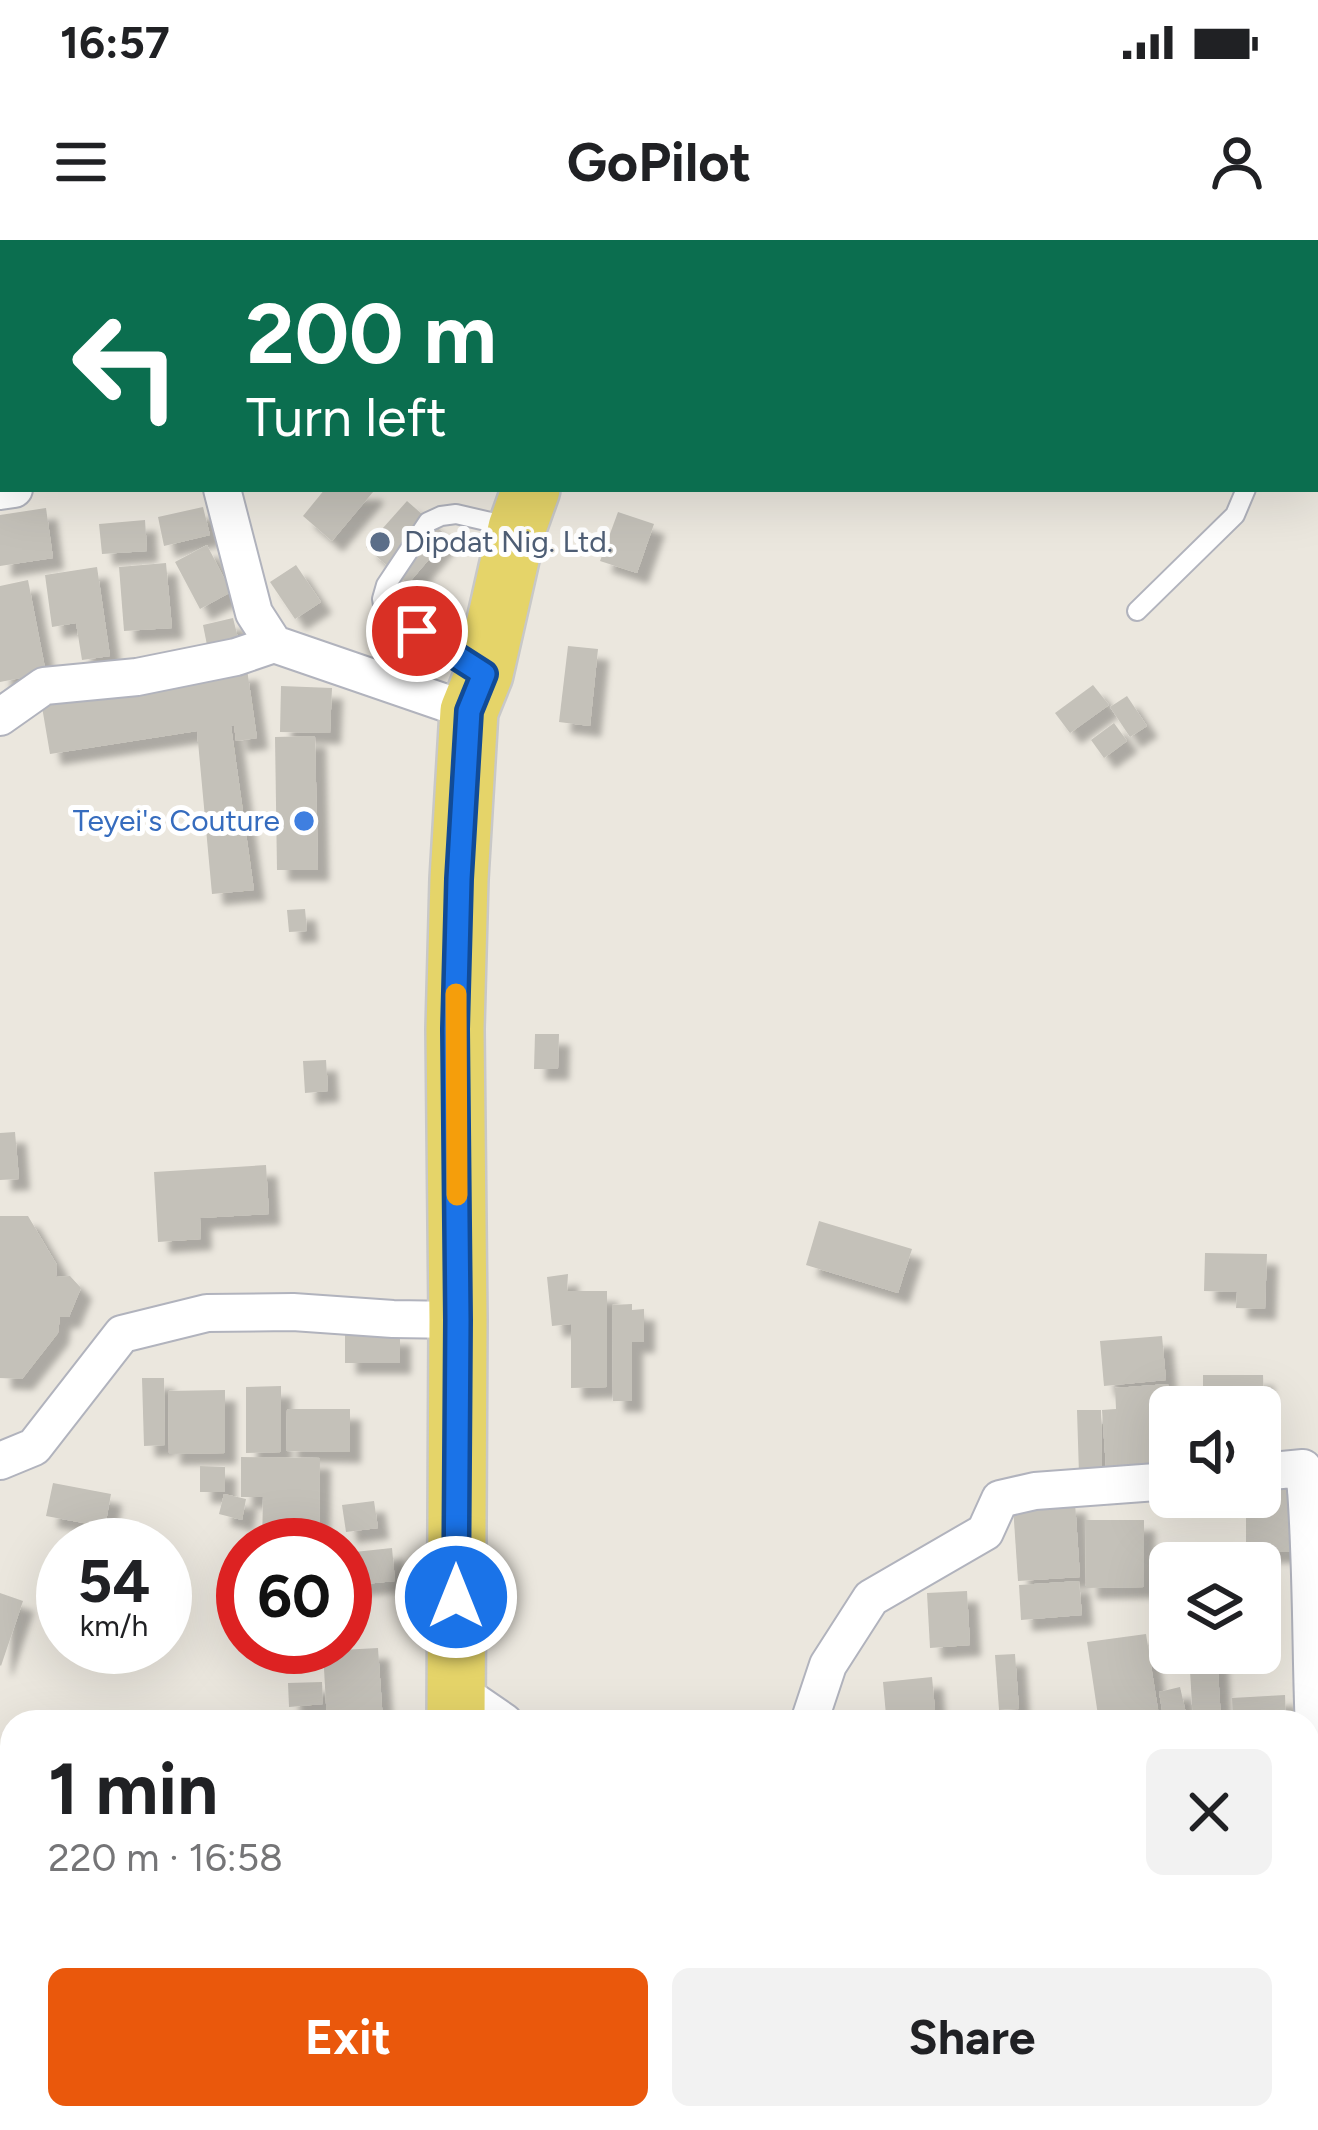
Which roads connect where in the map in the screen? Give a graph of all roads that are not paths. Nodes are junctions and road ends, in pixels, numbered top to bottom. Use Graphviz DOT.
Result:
graph roads {
  1 [pos="223,492"];
  2 [pos="1245,492"];
  3 [pos="524,509"];
  4 [pos="1137,611"];
  5 [pos="274,644"];
  6 [pos="477,693"];
  7 [pos="0,717"];
  8 [pos="458,1320"];
  9 [pos="0,1461"];
  10 [pos="1281,1470"];
  11 [pos="1149,1483"];
  12 [pos="1312,1488"];
  13 [pos="456,1706"];
  14 [pos="813,1710"];
  15 [pos="1312,1710"];
  1 -- 5 [label="street"];
  2 -- 4 [label="lane"];
  3 -- 6 [label="main road"];
  3 -- 6 [label="lane"];
  5 -- 6 [label="street"];
  5 -- 7 [label="street"];
  6 -- 8 [label="main road"];
  8 -- 9 [label="street"];
  8 -- 13 [label="main road"];
  10 -- 12 [label="street"];
  11 -- 14 [label="street"];
  12 -- 15 [label="street"];
}
